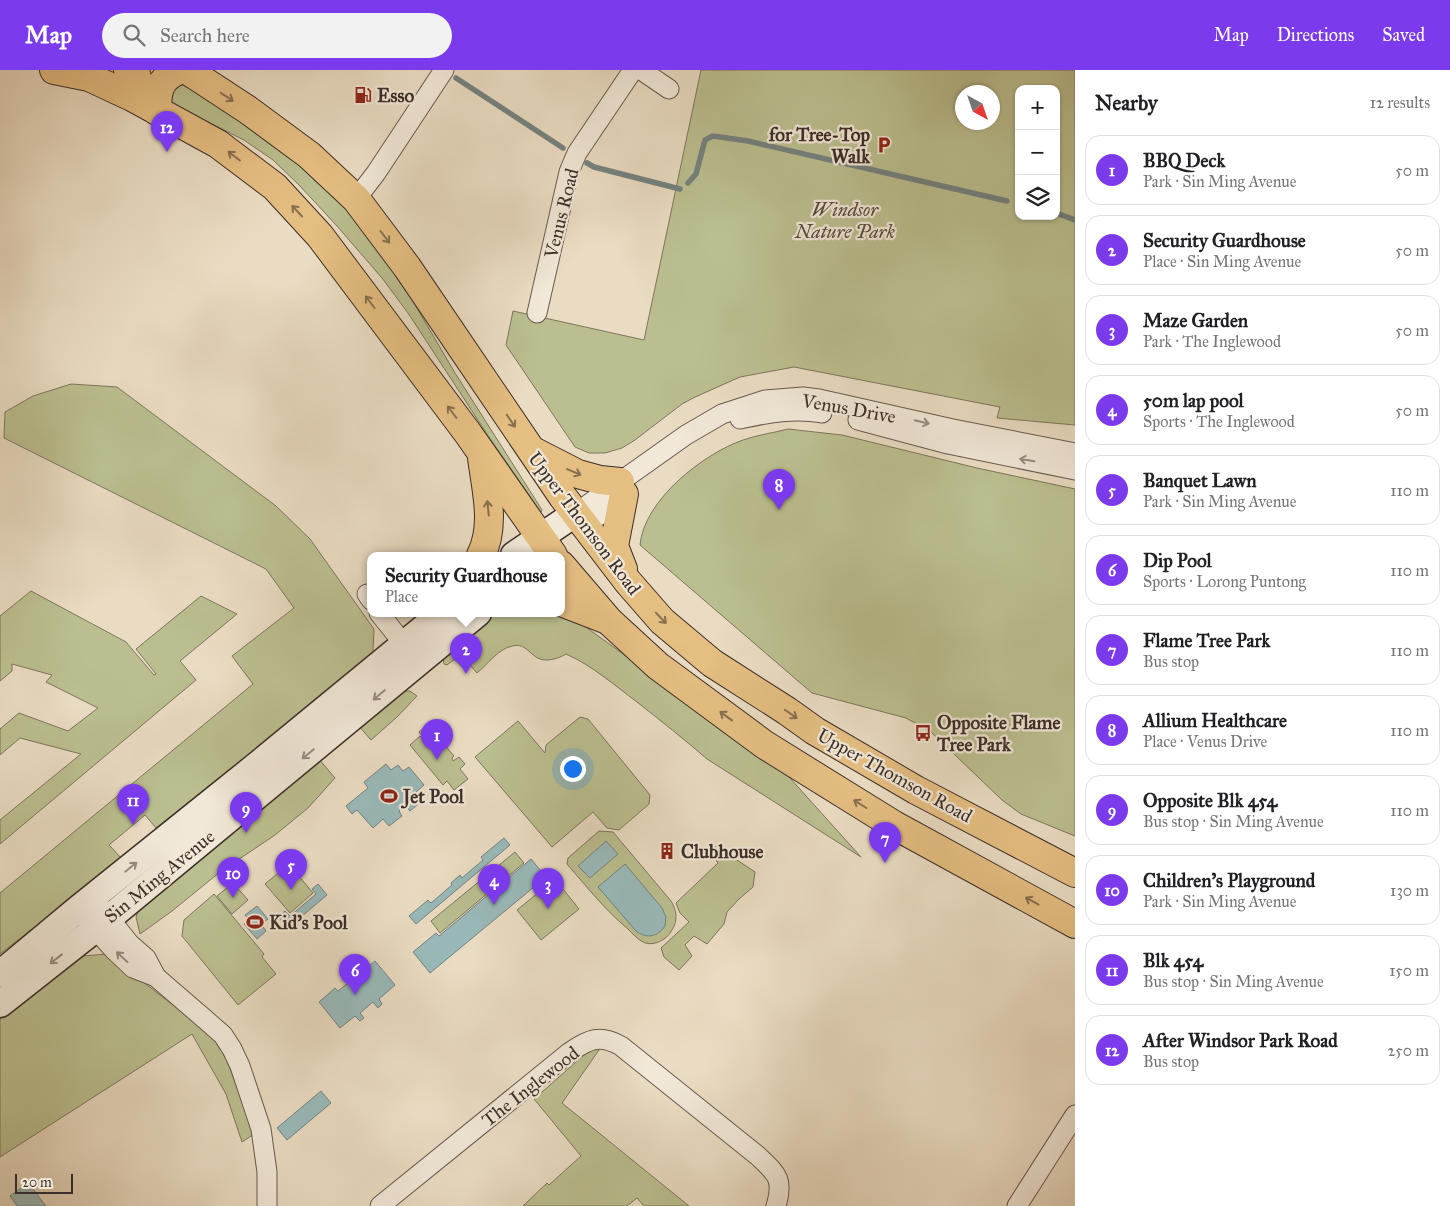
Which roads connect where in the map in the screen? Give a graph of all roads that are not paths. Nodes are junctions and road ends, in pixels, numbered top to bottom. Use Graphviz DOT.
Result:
graph roads {
  1 [pos="54,70"];
  2 [pos="128,70"];
  3 [pos="180,70"];
  4 [pos="187,70"];
  5 [pos="444,70"];
  6 [pos="633,70"];
  7 [pos="641,70"];
  8 [pos="669,89"];
  9 [pos="134,98"];
  10 [pos="158,111"];
  11 [pos="356,198"];
  12 [pos="537,313"];
  13 [pos="724,420"];
  14 [pos="481,451"];
  15 [pos="531,451"];
  16 [pos="1075,453"];
  17 [pos="1075,470"];
  18 [pos="622,488"];
  19 [pos="581,519"];
  20 [pos="483,552"];
  21 [pos="551,552"];
  22 [pos="554,552"];
  23 [pos="565,569"];
  24 [pos="628,582"];
  25 [pos="565,604"];
  26 [pos="383,617"];
  27 [pos="439,617"];
  28 [pos="471,617"];
  29 [pos="609,620"];
  30 [pos="411,653"];
  31 [pos="1075,873"];
  32 [pos="85,903"];
  33 [pos="102,923"];
  34 [pos="1075,924"];
  35 [pos="0,974"];
  36 [pos="0,1004"];
  37 [pos="1075,1115"];
  38 [pos="267,1206"];
  39 [pos="380,1206"];
  40 [pos="776,1206"];
  41 [pos="1017,1206"];
  1 -- 9 [label="main road, Upper Thomson Road"];
  2 -- 9 [label="main road"];
  3 -- 10 [label="main road"];
  4 -- 11 [label="main road, Upper Thomson Road, one-way"];
  5 -- 11 [label="street"];
  6 -- 12 [label="street, Venus Road"];
  7 -- 8 [label="street"];
  9 -- 10 [label="main road, Upper Thomson Road"];
  14 -- 10 [label="main road, Upper Thomson Road, one-way"];
  11 -- 15 [label="main road, Upper Thomson Road, one-way"];
  13 -- 16 [label="street, Venus Drive, one-way"];
  17 -- 13 [label="street, Venus Drive, one-way"];
  13 -- 18 [label="street, Venus Drive"];
  20 -- 14 [label="main road, one-way"];
  14 -- 21 [label="main road, Upper Thomson Road"];
  15 -- 18 [label="main road, one-way"];
  15 -- 19 [label="main road, Upper Thomson Road"];
  18 -- 19 [label="street, Venus Drive"];
  18 -- 24 [label="main road"];
  19 -- 22 [label="main road, Venus Drive"];
  19 -- 24 [label="main road, Upper Thomson Road"];
  23 -- 29 [label="main road, Upper Thomson Road"];
  24 -- 31 [label="main road, Upper Thomson Road, one-way"];
  25 -- 29 [label="main road"];
  26 -- 30 [label="street"];
  27 -- 30 [label="main road, Sin Ming Avenue"];
  28 -- 30 [label="main road, Sin Ming Avenue"];
  34 -- 29 [label="main road, Upper Thomson Road, one-way"];
  32 -- 30 [label="main road, Sin Ming Avenue, one-way"];
  30 -- 33 [label="main road, Sin Ming Avenue, one-way"];
  32 -- 33 [label="street"];
  32 -- 35 [label="main road, Sin Ming Avenue"];
  33 -- 36 [label="main road, Sin Ming Avenue, one-way"];
  33 -- 38 [label="street"];
  37 -- 41 [label="street"];
  39 -- 40 [label="street, The Inglewood"];
}
